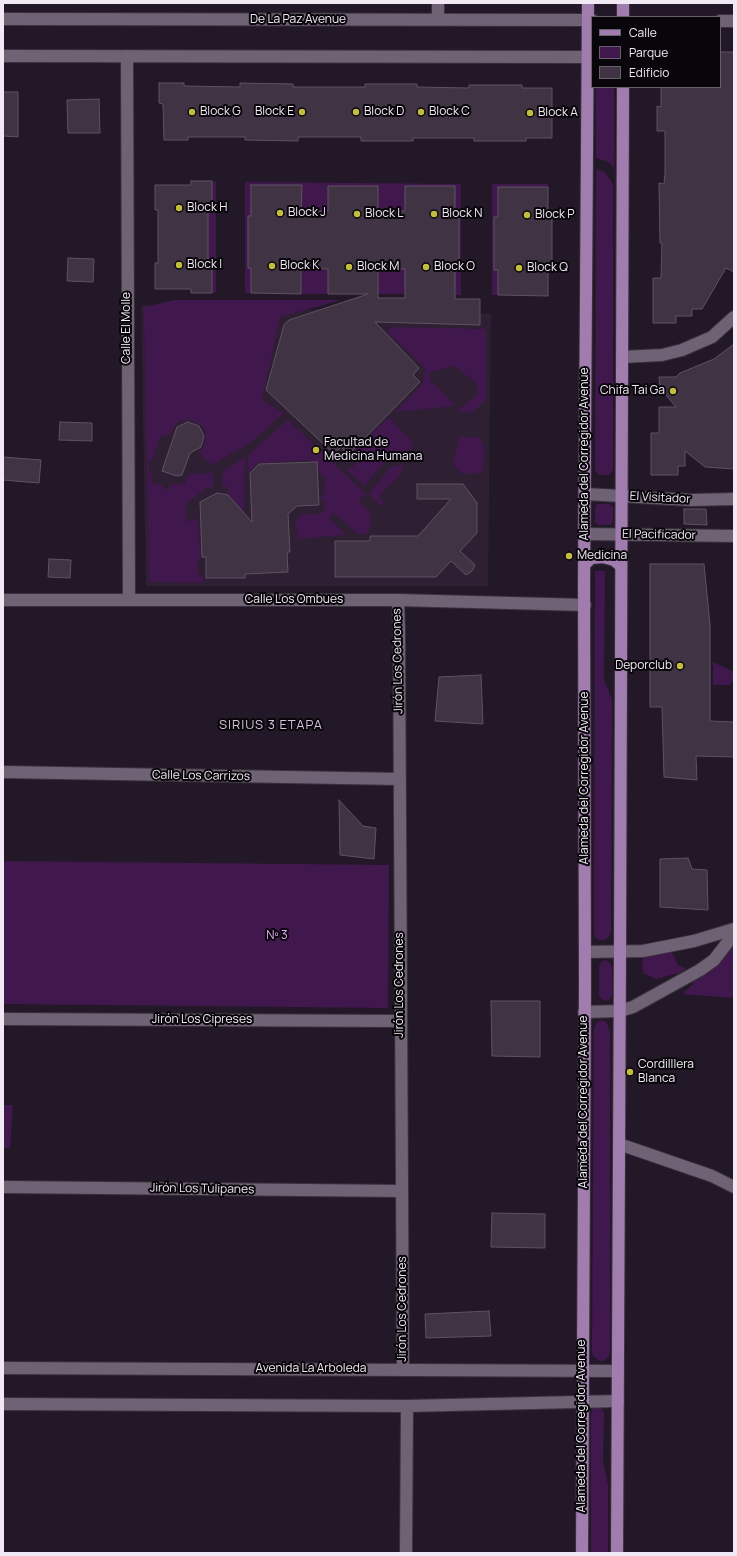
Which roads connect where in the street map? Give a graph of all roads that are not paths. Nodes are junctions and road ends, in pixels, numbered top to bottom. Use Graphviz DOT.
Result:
graph roads {
  1 [pos="438,3"];
  2 [pos="588,3"];
  3 [pos="623,3"];
  4 [pos="623,16"];
  5 [pos="3,19"];
  6 [pos="438,20"];
  7 [pos="590,20"];
  8 [pos="721,21"];
  9 [pos="734,21"];
  10 [pos="3,56"];
  11 [pos="127,56"];
  12 [pos="590,57"];
  13 [pos="623,88"];
  14 [pos="734,317"];
  15 [pos="622,357"];
  16 [pos="585,494"];
  17 [pos="621,495"];
  18 [pos="734,499"];
  19 [pos="585,534"];
  20 [pos="621,535"];
  21 [pos="734,536"];
  22 [pos="584,565"];
  23 [pos="621,566"];
  24 [pos="3,600"];
  25 [pos="129,600"];
  26 [pos="398,600"];
  27 [pos="585,605"];
  28 [pos="3,772"];
  29 [pos="399,779"];
  30 [pos="734,929"];
  31 [pos="734,934"];
  32 [pos="585,952"];
  33 [pos="620,952"];
  34 [pos="620,1011"];
  35 [pos="584,1012"];
  36 [pos="3,1019"];
  37 [pos="401,1021"];
  38 [pos="619,1144"];
  39 [pos="734,1186"];
  40 [pos="3,1187"];
  41 [pos="402,1191"];
  42 [pos="3,1368"];
  43 [pos="403,1370"];
  44 [pos="582,1372"];
  45 [pos="618,1372"];
  46 [pos="582,1401"];
  47 [pos="618,1401"];
  48 [pos="3,1404"];
  49 [pos="407,1406"];
  50 [pos="406,1553"];
  51 [pos="582,1553"];
  52 [pos="616,1553"];
  1 -- 6 [label="street"];
  2 -- 7 [label="main road, Alameda del Corregidor Avenue"];
  3 -- 4 [label="main road"];
  5 -- 6 [label="street, De La Paz Avenue"];
  6 -- 7 [label="street, De La Paz Avenue"];
  7 -- 12 [label="main road, Alameda del Corregidor Avenue"];
  8 -- 9 [label="street"];
  10 -- 11 [label="street"];
  11 -- 12 [label="street"];
  11 -- 25 [label="street, Calle El Molle"];
  12 -- 16 [label="main road, Alameda del Corregidor Avenue"];
  13 -- 15 [label="main road"];
  14 -- 15 [label="street"];
  15 -- 17 [label="main road"];
  16 -- 17 [label="street, El Visitador"];
  16 -- 19 [label="main road, Alameda del Corregidor Avenue"];
  17 -- 18 [label="street, El Visitador"];
  17 -- 20 [label="main road"];
  19 -- 20 [label="street, El Pacificador"];
  19 -- 22 [label="main road, Alameda del Corregidor Avenue"];
  20 -- 21 [label="street, El Pacificador"];
  20 -- 23 [label="main road"];
  22 -- 23 [label="main road"];
  22 -- 27 [label="main road, Alameda del Corregidor Avenue"];
  23 -- 33 [label="main road"];
  24 -- 25 [label="street, Calle Los Ombues"];
  25 -- 26 [label="street, Calle Los Ombues"];
  26 -- 27 [label="street, Calle Los Ombues"];
  26 -- 29 [label="street, Jirón Los Cedrones"];
  27 -- 32 [label="main road, Alameda del Corregidor Avenue"];
  28 -- 29 [label="street, Calle Los Carrizos"];
  29 -- 37 [label="street, Jirón Los Cedrones"];
  30 -- 33 [label="street"];
  31 -- 34 [label="street"];
  32 -- 33 [label="street"];
  32 -- 35 [label="main road, Alameda del Corregidor Avenue"];
  33 -- 34 [label="main road"];
  34 -- 35 [label="street"];
  34 -- 38 [label="main road"];
  35 -- 44 [label="main road, Alameda del Corregidor Avenue"];
  36 -- 37 [label="street, Jirón Los Cipreses"];
  37 -- 41 [label="street, Jirón Los Cedrones"];
  38 -- 39 [label="street"];
  38 -- 45 [label="main road"];
  40 -- 41 [label="street, Jirón Los Tulipanes"];
  41 -- 43 [label="street, Jirón Los Cedrones"];
  42 -- 43 [label="street, Avenida La Arboleda"];
  43 -- 44 [label="street, Avenida La Arboleda"];
  44 -- 45 [label="street, Avenida La Arboleda"];
  44 -- 46 [label="main road, Alameda del Corregidor Avenue"];
  45 -- 47 [label="main road"];
  46 -- 47 [label="street"];
  46 -- 49 [label="street"];
  46 -- 51 [label="main road, Alameda del Corregidor Avenue"];
  47 -- 52 [label="main road"];
  48 -- 49 [label="street"];
  49 -- 50 [label="street"];
}
